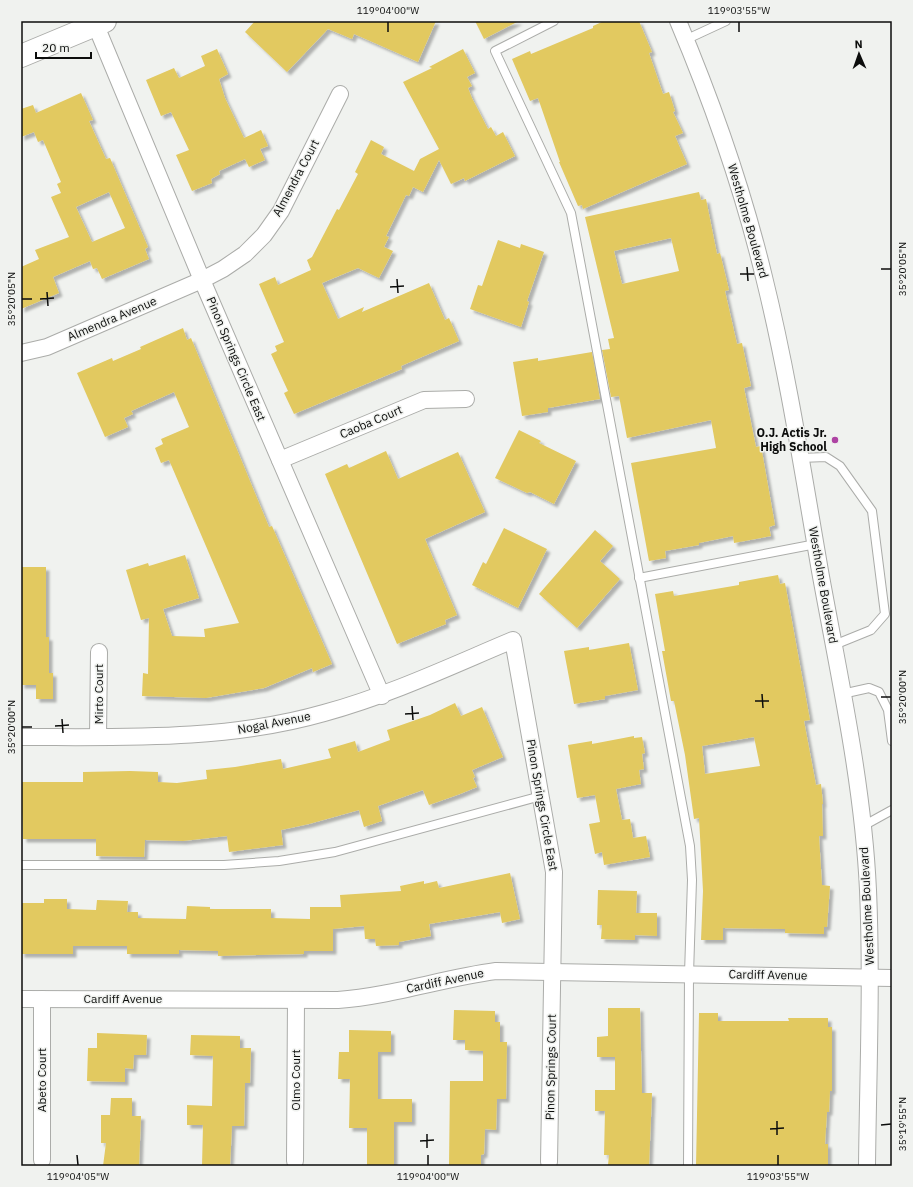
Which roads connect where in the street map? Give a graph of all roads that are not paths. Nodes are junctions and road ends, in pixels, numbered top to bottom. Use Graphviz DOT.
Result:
graph roads {
  1 [pos="554,21"];
  2 [pos="678,21"];
  3 [pos="726,21"];
  4 [pos="98,22"];
  5 [pos="685,40"];
  6 [pos="21,56"];
  7 [pos="340,94"];
  8 [pos="202,280"];
  9 [pos="21,353"];
  10 [pos="466,398"];
  11 [pos="800,458"];
  12 [pos="280,460"];
  13 [pos="816,544"];
  14 [pos="639,578"];
  15 [pos="513,640"];
  16 [pos="834,645"];
  17 [pos="99,652"];
  18 [pos="842,694"];
  19 [pos="382,696"];
  20 [pos="21,737"];
  21 [pos="98,737"];
  22 [pos="892,741"];
  23 [pos="541,796"];
  24 [pos="892,810"];
  25 [pos="863,826"];
  26 [pos="21,865"];
  27 [pos="553,971"];
  28 [pos="689,974"];
  29 [pos="870,977"];
  30 [pos="892,978"];
  31 [pos="21,999"];
  32 [pos="42,999"];
  33 [pos="296,1000"];
  34 [pos="42,1160"];
  35 [pos="295,1161"];
  36 [pos="549,1162"];
  37 [pos="688,1166"];
  38 [pos="867,1166"];
  1 -- 14 [label="lane"];
  2 -- 5 [label="street, Westholme Boulevard"];
  3 -- 5 [label="lane"];
  4 -- 6 [label="main road"];
  4 -- 8 [label="street, Pinon Springs Circle East"];
  5 -- 11 [label="street, Westholme Boulevard"];
  7 -- 8 [label="street, Almendra Court"];
  8 -- 9 [label="street, Almendra Avenue"];
  8 -- 12 [label="street, Pinon Springs Circle East"];
  10 -- 12 [label="street, Caoba Court"];
  11 -- 13 [label="street, Westholme Boulevard"];
  11 -- 16 [label="lane"];
  12 -- 19 [label="street, Pinon Springs Circle East"];
  13 -- 14 [label="lane"];
  13 -- 16 [label="street, Westholme Boulevard"];
  14 -- 28 [label="lane"];
  15 -- 19 [label="street, Nogal Avenue"];
  15 -- 23 [label="street, Pinon Springs Circle East"];
  16 -- 18 [label="street, Westholme Boulevard"];
  17 -- 21 [label="street, Mirto Court"];
  18 -- 22 [label="lane"];
  18 -- 25 [label="street, Westholme Boulevard"];
  19 -- 21 [label="street, Nogal Avenue"];
  20 -- 21 [label="street, Nogal Avenue"];
  23 -- 26 [label="lane"];
  23 -- 27 [label="street, Pinon Springs Circle East"];
  24 -- 25 [label="lane"];
  25 -- 29 [label="street, Westholme Boulevard"];
  27 -- 28 [label="street, Cardiff Avenue"];
  27 -- 33 [label="street, Cardiff Avenue"];
  27 -- 36 [label="street, Pinon Springs Court"];
  28 -- 29 [label="street, Cardiff Avenue"];
  28 -- 37 [label="lane"];
  29 -- 30 [label="street, Cardiff Avenue"];
  29 -- 38 [label="street, Westholme Boulevard"];
  31 -- 32 [label="street, Cardiff Avenue"];
  32 -- 33 [label="street, Cardiff Avenue"];
  32 -- 34 [label="street, Abeto Court"];
  33 -- 35 [label="street, Olmo Court"];
}
